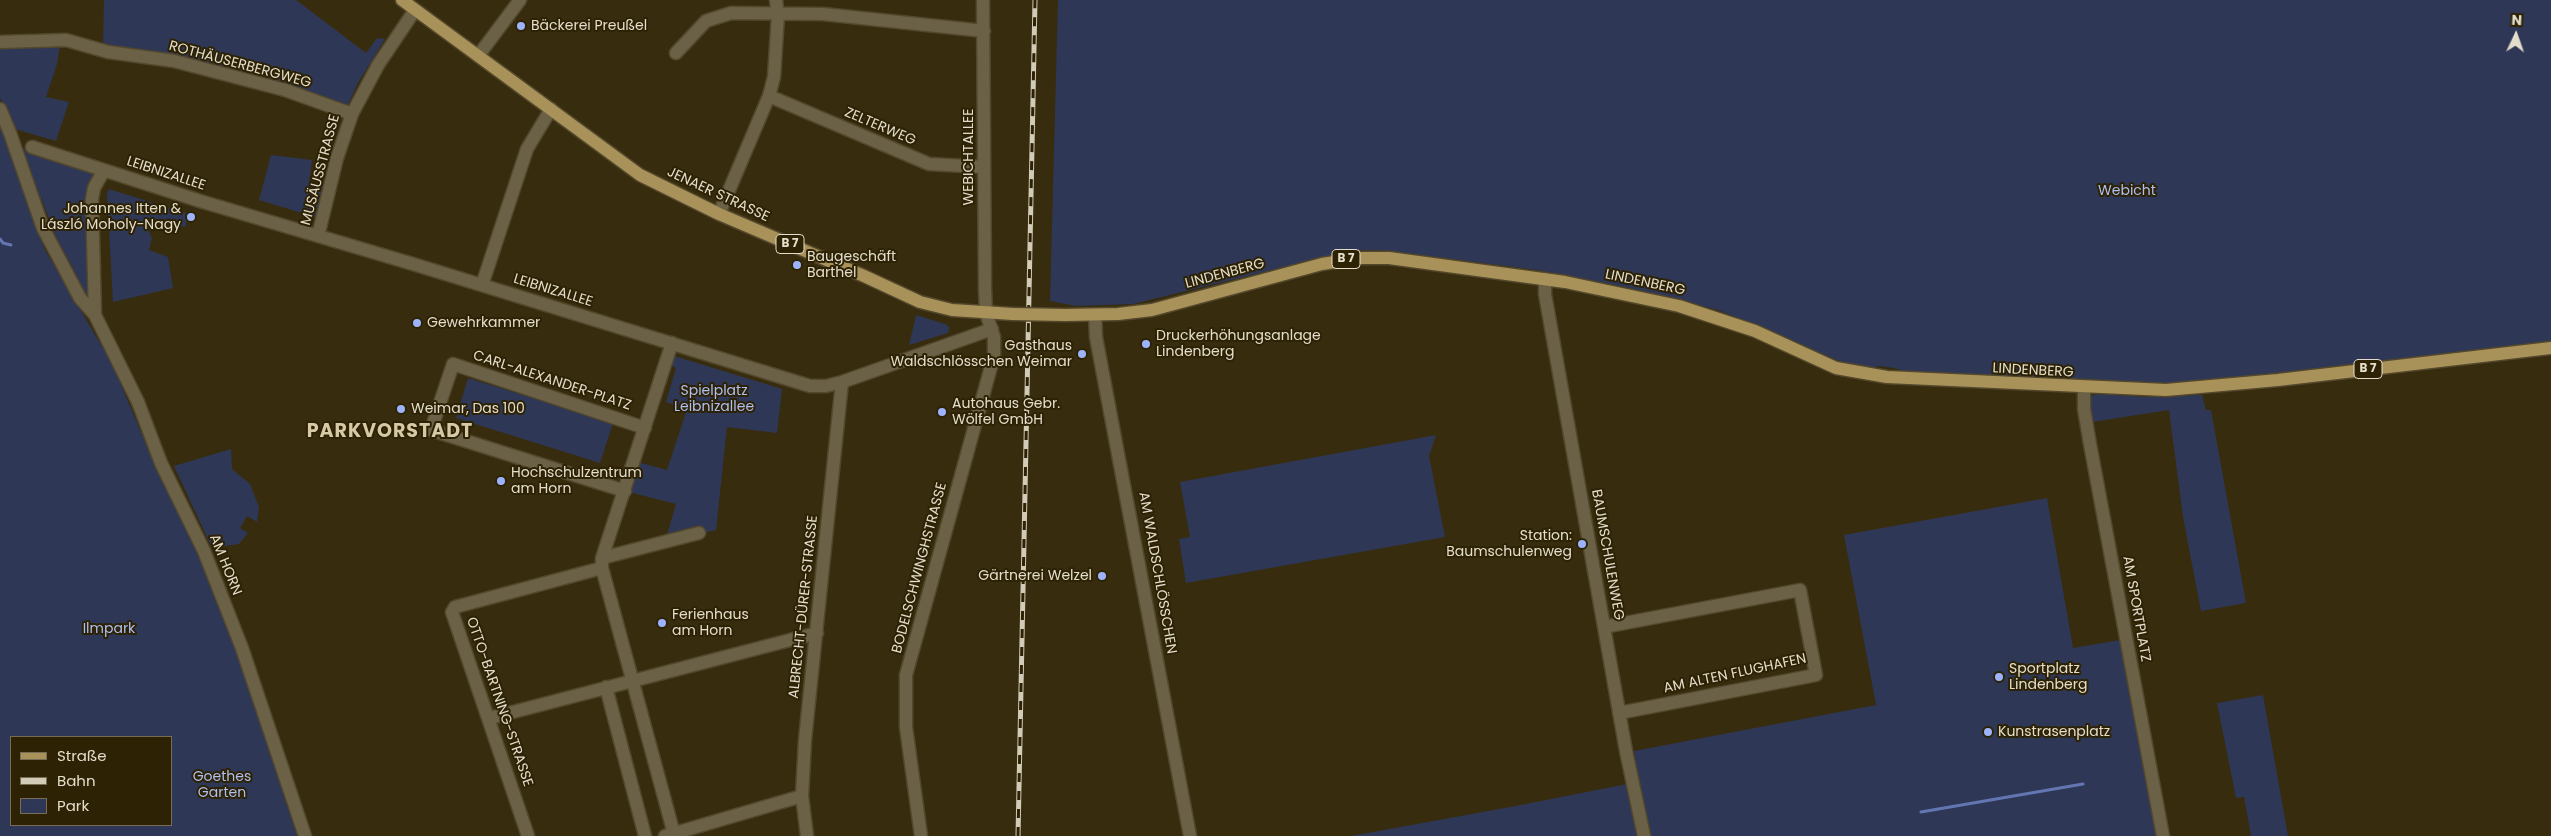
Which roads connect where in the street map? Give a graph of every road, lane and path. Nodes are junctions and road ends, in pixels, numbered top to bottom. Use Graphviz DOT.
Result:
graph roads {
  1 [pos="402,0"];
  2 [pos="520,0"];
  3 [pos="776,0"];
  4 [pos="983,0"];
  5 [pos="415,10"];
  6 [pos="778,14"];
  7 [pos="984,31"];
  8 [pos="0,42"];
  9 [pos="676,53"];
  10 [pos="478,56"];
  11 [pos="769,96"];
  12 [pos="0,109"];
  13 [pos="551,109"];
  14 [pos="352,114"];
  15 [pos="32,147"];
  16 [pos="984,167"];
  17 [pos="104,170"];
  18 [pos="719,214"];
  19 [pos="318,236"];
  20 [pos="1545,279"];
  21 [pos="482,285"];
  22 [pos="986,313"];
  23 [pos="95,315"];
  24 [pos="1094,315"];
  25 [pos="992,329"];
  26 [pos="672,343"];
  27 [pos="2551,348"];
  28 [pos="842,382"];
  29 [pos="2084,388"];
  30 [pos="645,428"];
  31 [pos="625,490"];
  32 [pos="699,533"];
  33 [pos="602,563"];
  34 [pos="1604,627"];
  35 [pos="817,633"];
  36 [pos="632,681"];
  37 [pos="606,687"];
  38 [pos="1619,713"];
  39 [pos="490,718"];
  40 [pos="802,796"];
  41 [pos="669,835"];
  42 [pos="305,836"];
  43 [pos="528,836"];
  44 [pos="645,836"];
  45 [pos="807,836"];
  46 [pos="921,836"];
  47 [pos="1190,836"];
  48 [pos="1644,836"];
  49 [pos="2163,836"];
  1 -- 5 [label="main road, JENAER STRASSE / B 7"];
  2 -- 10 [label="street"];
  3 -- 6 [label="street"];
  4 -- 7 [label="street, WEBICHTALLEE"];
  5 -- 10 [label="main road, JENAER STRASSE / B 7"];
  5 -- 14 [label="street, MUSÄUSSTRASSE"];
  6 -- 7 [label="street"];
  6 -- 9 [label="street"];
  6 -- 11 [label="street"];
  7 -- 16 [label="street, WEBICHTALLEE"];
  8 -- 14 [label="street, ROTHÄUSERBERGWEG"];
  10 -- 13 [label="main road, JENAER STRASSE / B 7"];
  11 -- 16 [label="street, ZELTERWEG"];
  11 -- 18 [label="street"];
  12 -- 23 [label="street"];
  13 -- 18 [label="main road, JENAER STRASSE / B 7"];
  13 -- 21 [label="street"];
  14 -- 19 [label="street, MUSÄUSSTRASSE"];
  15 -- 17 [label="street, LEIBNIZALLEE"];
  16 -- 22 [label="street, WEBICHTALLEE"];
  17 -- 19 [label="street, LEIBNIZALLEE"];
  17 -- 23 [label="street, LEIBNIZALLEE"];
  18 -- 22 [label="main road, JENAER STRASSE / B 7"];
  19 -- 21 [label="street, LEIBNIZALLEE"];
  20 -- 24 [label="main road, LINDENBERG / B 7"];
  20 -- 29 [label="main road, LINDENBERG / B 7"];
  20 -- 34 [label="street, BAUMSCHULENWEG"];
  21 -- 26 [label="street, LEIBNIZALLEE"];
  22 -- 24 [label="main road, JENAER STRASSE / B 7, bridge"];
  22 -- 25 [label="street, BODELSCHWINGHSTRASSE"];
  23 -- 42 [label="street, AM HORN"];
  24 -- 47 [label="street, AM WALDSCHLÖSSCHEN"];
  25 -- 28 [label="street, LEIBNIZALLEE"];
  25 -- 46 [label="street, BODELSCHWINGHSTRASSE"];
  26 -- 28 [label="street, LEIBNIZALLEE"];
  26 -- 30 [label="street"];
  27 -- 29 [label="main road, LINDENBERG / B 7"];
  28 -- 35 [label="street, ALBRECHT-DÜRER-STRASSE"];
  29 -- 49 [label="street, AM SPORTPLATZ"];
  30 -- 31 [label="street"];
  30 -- 31 [label="street, CARL-ALEXANDER-PLATZ"];
  31 -- 33 [label="street"];
  32 -- 33 [label="street"];
  33 -- 36 [label="street"];
  33 -- 39 [label="street, OTTO-BARTNING-STRASSE"];
  34 -- 38 [label="street, BAUMSCHULENWEG"];
  34 -- 38 [label="street, AM ALTEN FLUGHAFEN"];
  35 -- 36 [label="street"];
  35 -- 40 [label="street, ALBRECHT-DÜRER-STRASSE"];
  36 -- 37 [label="street"];
  36 -- 41 [label="street"];
  37 -- 39 [label="street"];
  37 -- 44 [label="street"];
  38 -- 48 [label="street, BAUMSCHULENWEG"];
  39 -- 43 [label="street, OTTO-BARTNING-STRASSE"];
  40 -- 41 [label="street"];
  40 -- 45 [label="street, ALBRECHT-DÜRER-STRASSE"];
}
